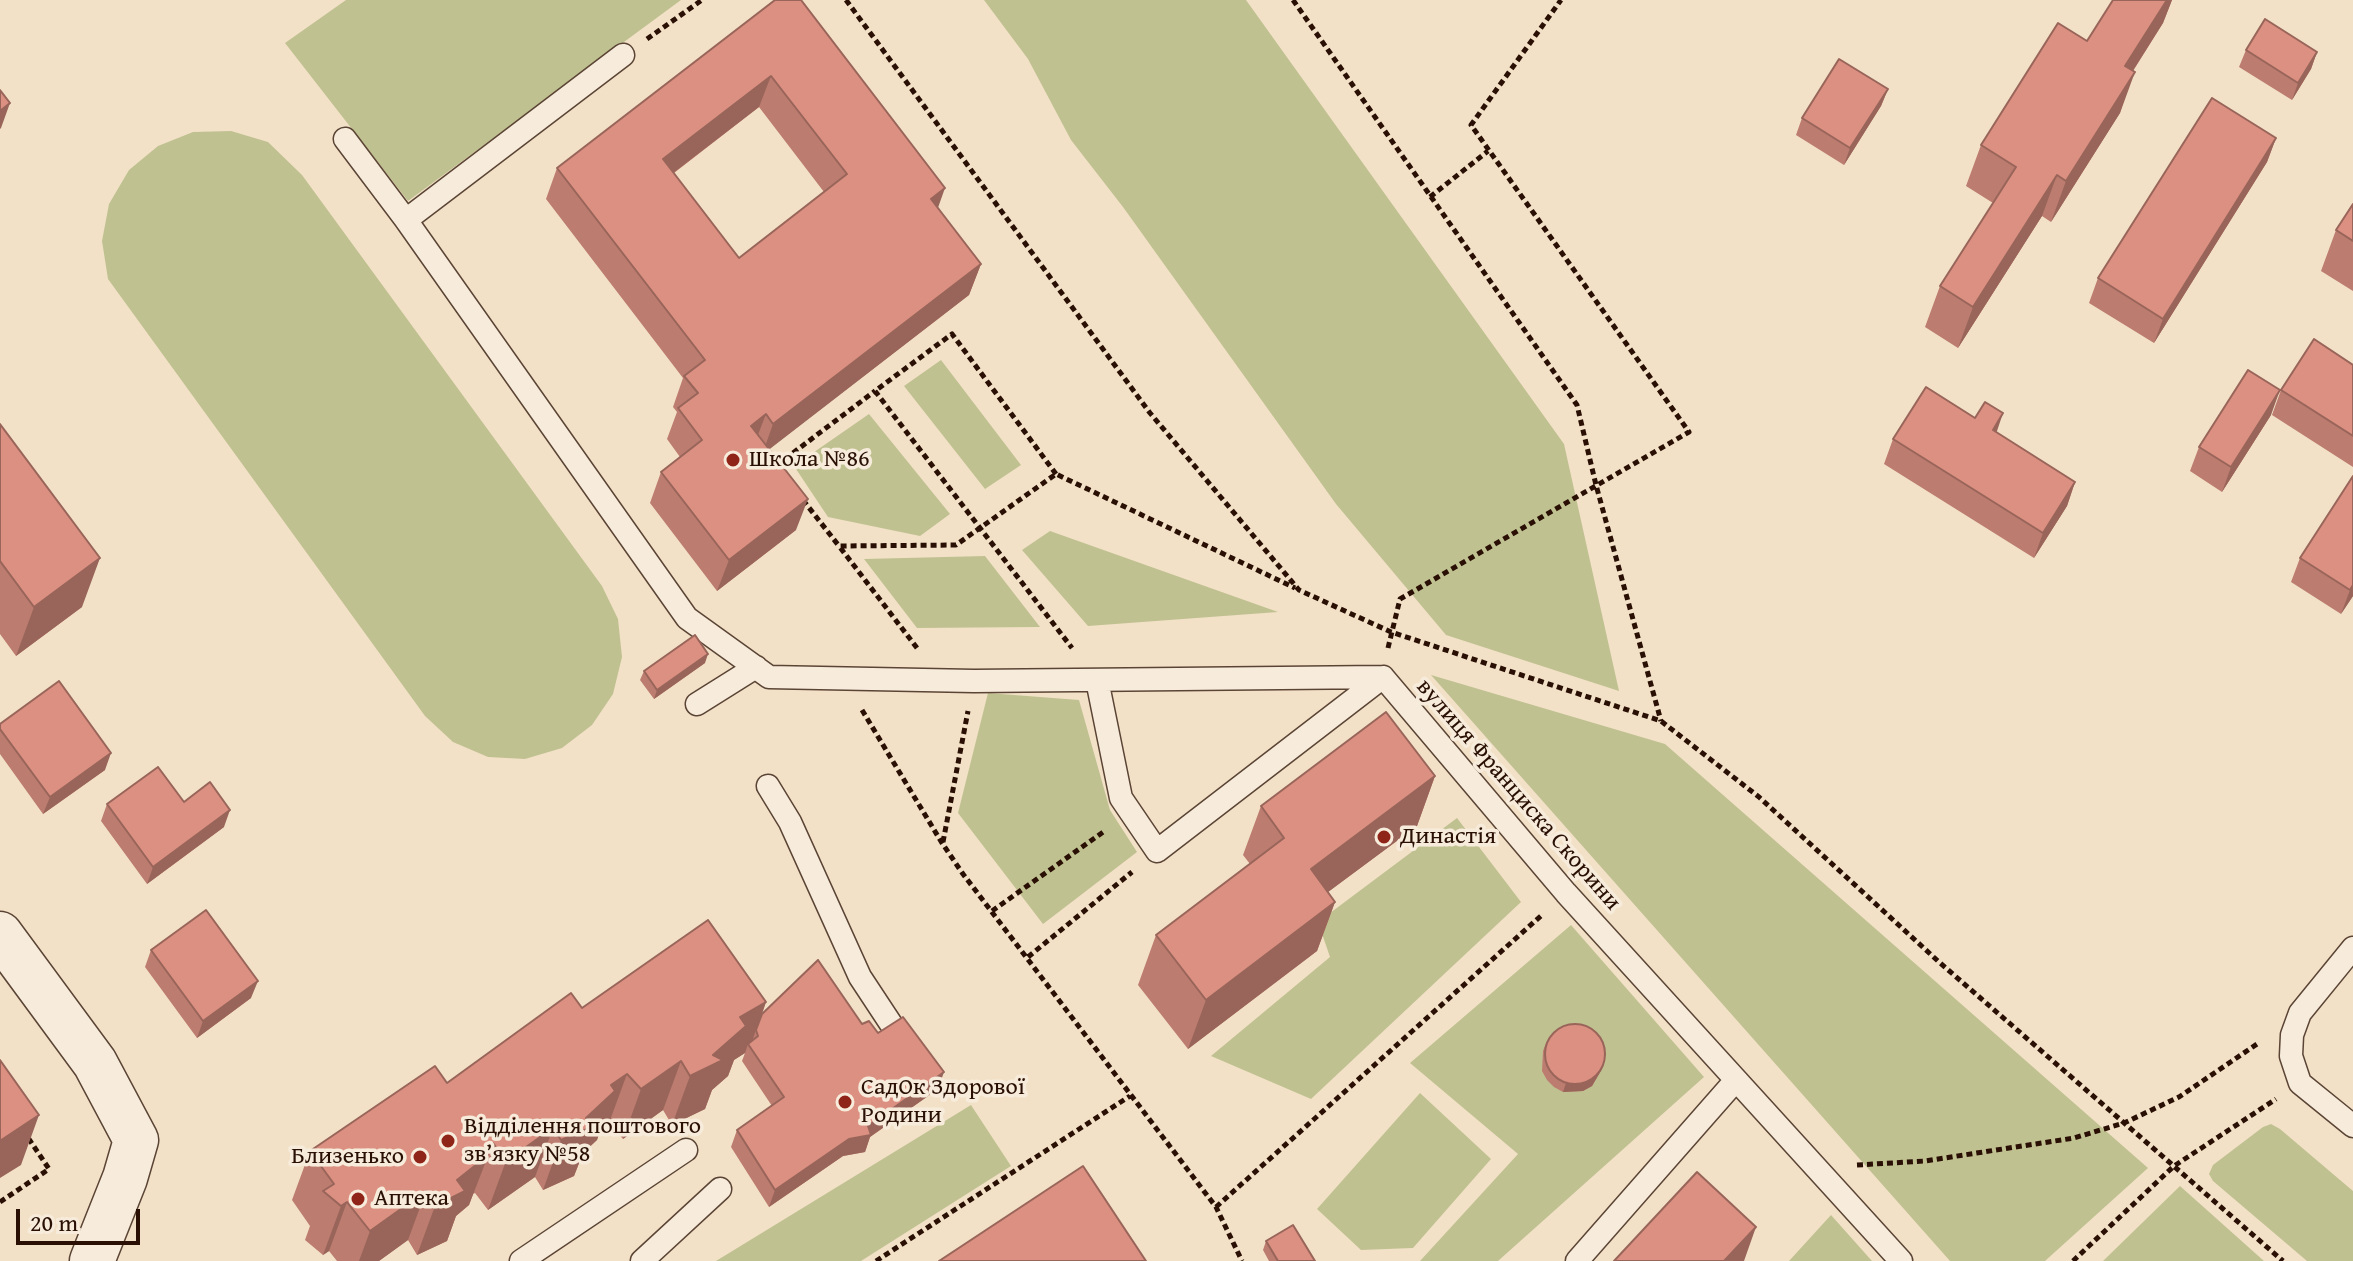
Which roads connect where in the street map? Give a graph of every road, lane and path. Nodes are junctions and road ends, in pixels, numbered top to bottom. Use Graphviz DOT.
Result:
graph roads {
  1 [pos="702,0"];
  2 [pos="846,0"];
  3 [pos="1293,0"];
  4 [pos="1561,0"];
  5 [pos="623,55"];
  6 [pos="345,139"];
  7 [pos="1488,151"];
  8 [pos="1430,197"];
  9 [pos="406,220"];
  10 [pos="875,391"];
  11 [pos="1056,474"];
  12 [pos="785,477"];
  13 [pos="1596,485"];
  14 [pos="803,500"];
  15 [pos="980,527"];
  16 [pos="839,546"];
  17 [pos="1299,590"];
  18 [pos="1391,632"];
  19 [pos="756,667"];
  20 [pos="1383,677"];
  21 [pos="843,678"];
  22 [pos="942,680"];
  23 [pos="1097,680"];
  24 [pos="974,681"];
  25 [pos="697,704"];
  26 [pos="1661,721"];
  27 [pos="768,786"];
  28 [pos="1131,813"];
  29 [pos="942,843"];
  30 [pos="1157,851"];
  31 [pos="1566,893"];
  32 [pos="992,911"];
  33 [pos="0,934"];
  34 [pos="2353,948"];
  35 [pos="1028,957"];
  36 [pos="2300,1013"];
  37 [pos="891,1024"];
  38 [pos="1736,1080"];
  39 [pos="2300,1083"];
  40 [pos="1130,1096"];
  41 [pos="2124,1123"];
  42 [pos="2353,1126"];
  43 [pos="25,1133"];
  44 [pos="686,1150"];
  45 [pos="2174,1166"];
  46 [pos="1816,1168"];
  47 [pos="720,1189"];
  48 [pos="0,1202"];
  49 [pos="1216,1207"];
  50 [pos="92,1261"];
  51 [pos="521,1261"];
  52 [pos="642,1261"];
  53 [pos="876,1261"];
  54 [pos="1242,1261"];
  55 [pos="1577,1261"];
  56 [pos="1901,1261"];
  57 [pos="2073,1261"];
  58 [pos="2283,1261"];
  1 -- 5 [label="path"];
  2 -- 17 [label="path"];
  3 -- 8 [label="path"];
  4 -- 7 [label="path"];
  5 -- 9 [label="lane"];
  6 -- 9 [label="lane, вулиця Франциска Скорини"];
  7 -- 8 [label="path"];
  7 -- 13 [label="path"];
  8 -- 13 [label="path"];
  9 -- 19 [label="lane, вулиця Франциска Скорини"];
  10 -- 11 [label="path"];
  10 -- 12 [label="path"];
  10 -- 15 [label="path"];
  11 -- 15 [label="path"];
  11 -- 17 [label="path"];
  13 -- 18 [label="path"];
  13 -- 26 [label="path"];
  14 -- 16 [label="path"];
  15 -- 16 [label="path"];
  15 -- 23 [label="path"];
  16 -- 22 [label="path"];
  17 -- 18 [label="path"];
  18 -- 20 [label="path"];
  18 -- 26 [label="path"];
  19 -- 21 [label="lane, вулиця Франциска Скорини"];
  19 -- 25 [label="lane"];
  20 -- 23 [label="lane, вулиця Франциска Скорини"];
  20 -- 30 [label="lane"];
  20 -- 31 [label="lane, вулиця Франциска Скорини"];
  21 -- 22 [label="lane, вулиця Франциска Скорини"];
  21 -- 29 [label="path"];
  22 -- 24 [label="lane, вулиця Франциска Скорини"];
  23 -- 24 [label="lane, вулиця Франциска Скорини"];
  23 -- 28 [label="lane"];
  24 -- 29 [label="path"];
  26 -- 41 [label="path"];
  27 -- 37 [label="lane"];
  28 -- 30 [label="lane"];
  28 -- 32 [label="path"];
  29 -- 32 [label="path"];
  30 -- 35 [label="path"];
  31 -- 38 [label="lane, вулиця Франциска Скорини"];
  31 -- 49 [label="path"];
  32 -- 35 [label="path"];
  33 -- 50 [label="street"];
  34 -- 36 [label="lane"];
  35 -- 40 [label="path"];
  36 -- 39 [label="lane"];
  36 -- 41 [label="path"];
  38 -- 46 [label="lane, вулиця Франциска Скорини"];
  38 -- 55 [label="lane"];
  39 -- 42 [label="lane"];
  39 -- 45 [label="path"];
  40 -- 49 [label="path"];
  40 -- 53 [label="path"];
  41 -- 45 [label="path"];
  41 -- 46 [label="path"];
  43 -- 48 [label="path"];
  44 -- 51 [label="lane"];
  45 -- 57 [label="path"];
  45 -- 58 [label="path"];
  46 -- 56 [label="lane, вулиця Франциска Скорини"];
  47 -- 52 [label="lane"];
  49 -- 54 [label="path"];
}
